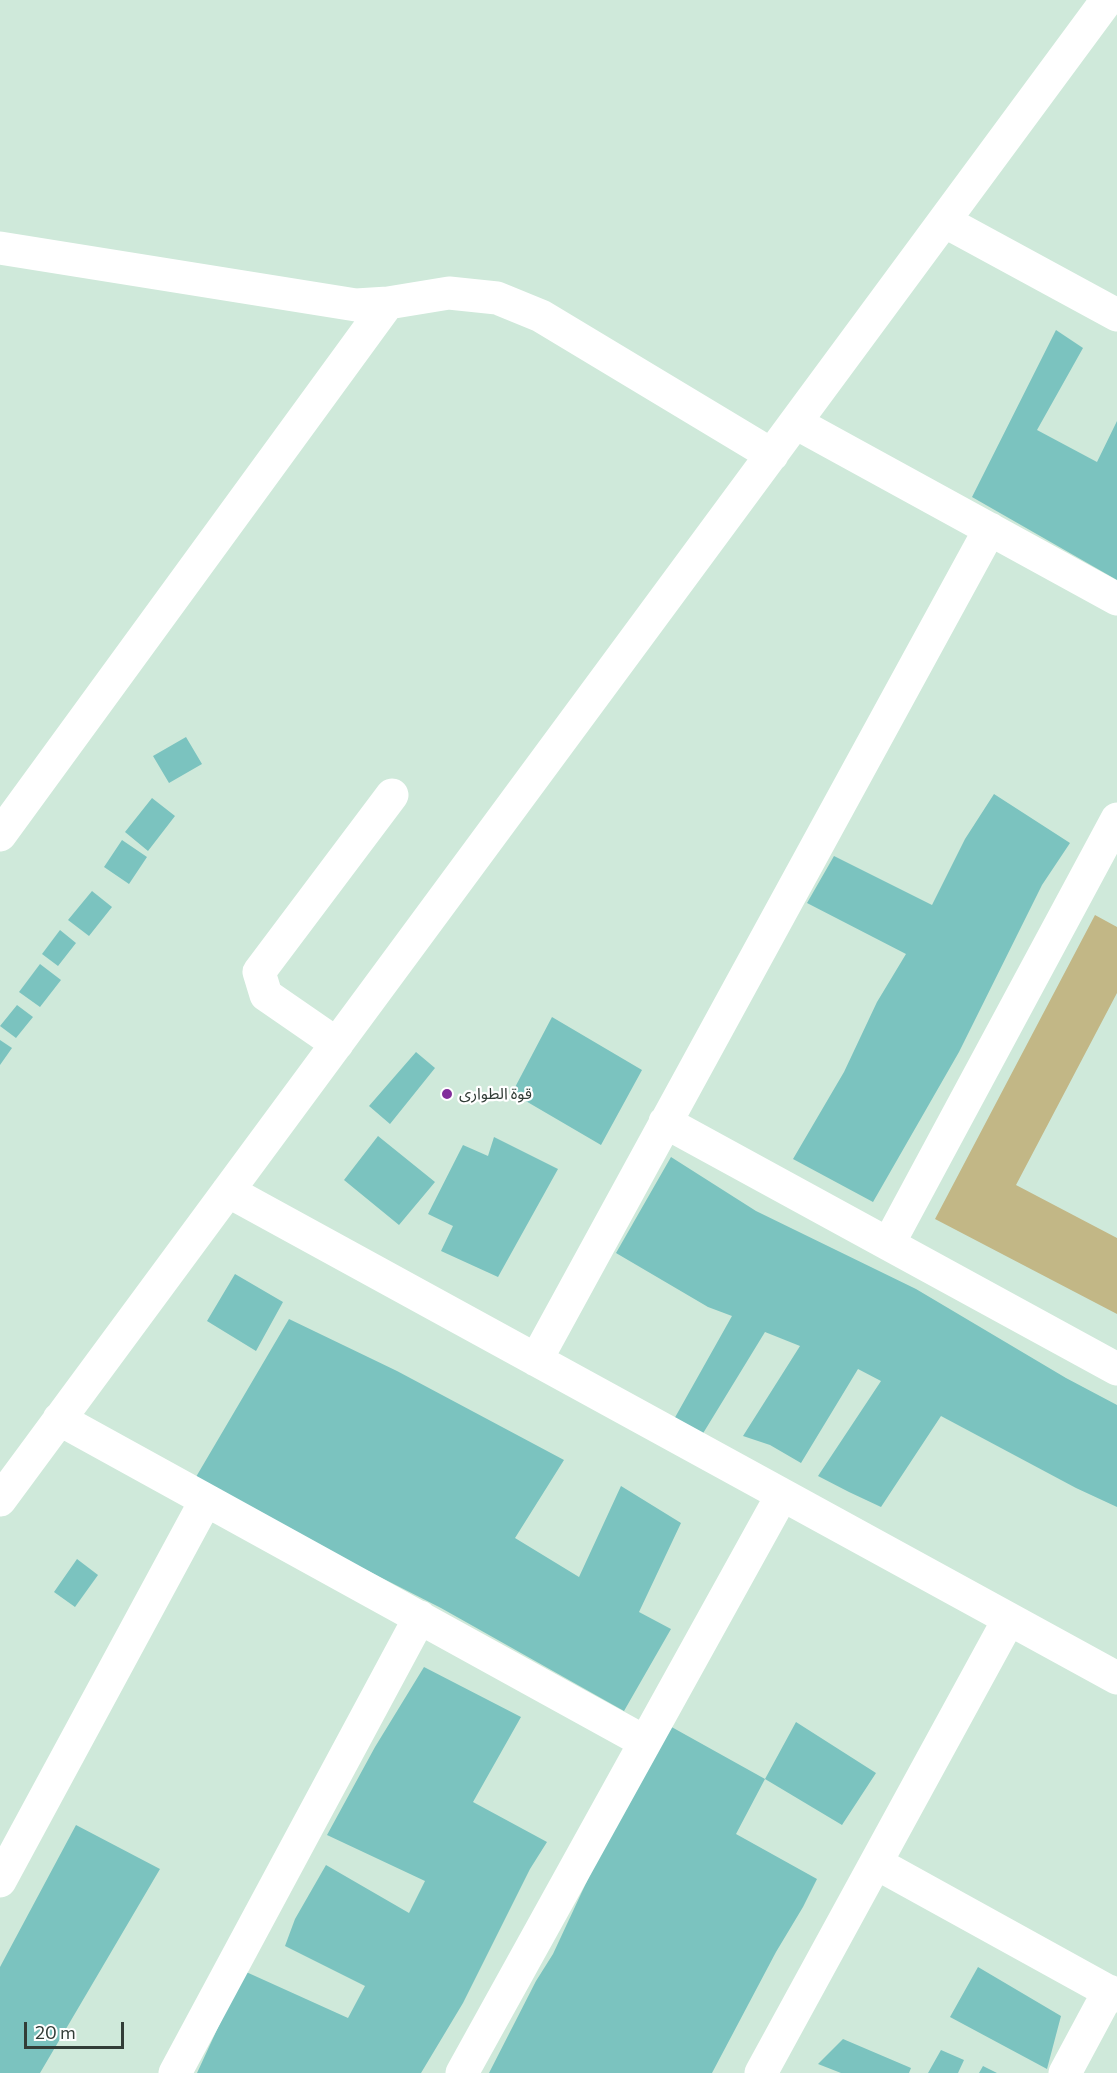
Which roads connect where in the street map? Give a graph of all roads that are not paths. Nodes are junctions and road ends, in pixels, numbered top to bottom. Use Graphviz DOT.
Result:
graph roads {
  1 [pos="1108,11"];
  2 [pos="944,221"];
  3 [pos="0,248"];
  4 [pos="388,303"];
  5 [pos="1117,315"];
  6 [pos="795,423"];
  7 [pos="772,455"];
  8 [pos="990,529"];
  9 [pos="1117,599"];
  10 [pos="392,795"];
  11 [pos="1117,819"];
  12 [pos="0,835"];
  13 [pos="1105,870"];
  14 [pos="337,1044"];
  15 [pos="665,1122"];
  16 [pos="228,1191"];
  17 [pos="889,1243"];
  18 [pos="536,1360"];
  19 [pos="1117,1369"];
  20 [pos="59,1419"];
  21 [pos="782,1495"];
  22 [pos="0,1500"];
  23 [pos="206,1500"];
  24 [pos="420,1617"];
  25 [pos="1009,1618"];
  26 [pos="1117,1678"];
  27 [pos="645,1742"];
  28 [pos="876,1863"];
  29 [pos="0,1881"];
  30 [pos="1113,1993"];
  31 [pos="175,2073"];
  32 [pos="462,2073"];
  33 [pos="761,2073"];
  34 [pos="1065,2073"];
  1 -- 2 [label="street"];
  2 -- 5 [label="street"];
  2 -- 6 [label="street"];
  3 -- 4 [label="street"];
  4 -- 7 [label="street"];
  4 -- 12 [label="street"];
  6 -- 7 [label="street"];
  6 -- 8 [label="street"];
  7 -- 14 [label="street"];
  8 -- 9 [label="street"];
  8 -- 15 [label="street"];
  10 -- 14 [label="street"];
  11 -- 13 [label="street"];
  13 -- 17 [label="street"];
  14 -- 16 [label="street"];
  15 -- 17 [label="street"];
  15 -- 18 [label="street"];
  16 -- 18 [label="street"];
  16 -- 20 [label="street"];
  17 -- 19 [label="street"];
  18 -- 21 [label="street"];
  20 -- 22 [label="street"];
  20 -- 23 [label="street"];
  21 -- 25 [label="street"];
  21 -- 27 [label="street"];
  23 -- 24 [label="street"];
  23 -- 29 [label="street"];
  24 -- 27 [label="street"];
  24 -- 31 [label="street"];
  25 -- 26 [label="street"];
  25 -- 28 [label="street"];
  27 -- 32 [label="street"];
  28 -- 30 [label="street"];
  28 -- 33 [label="street"];
  30 -- 34 [label="street"];
}
